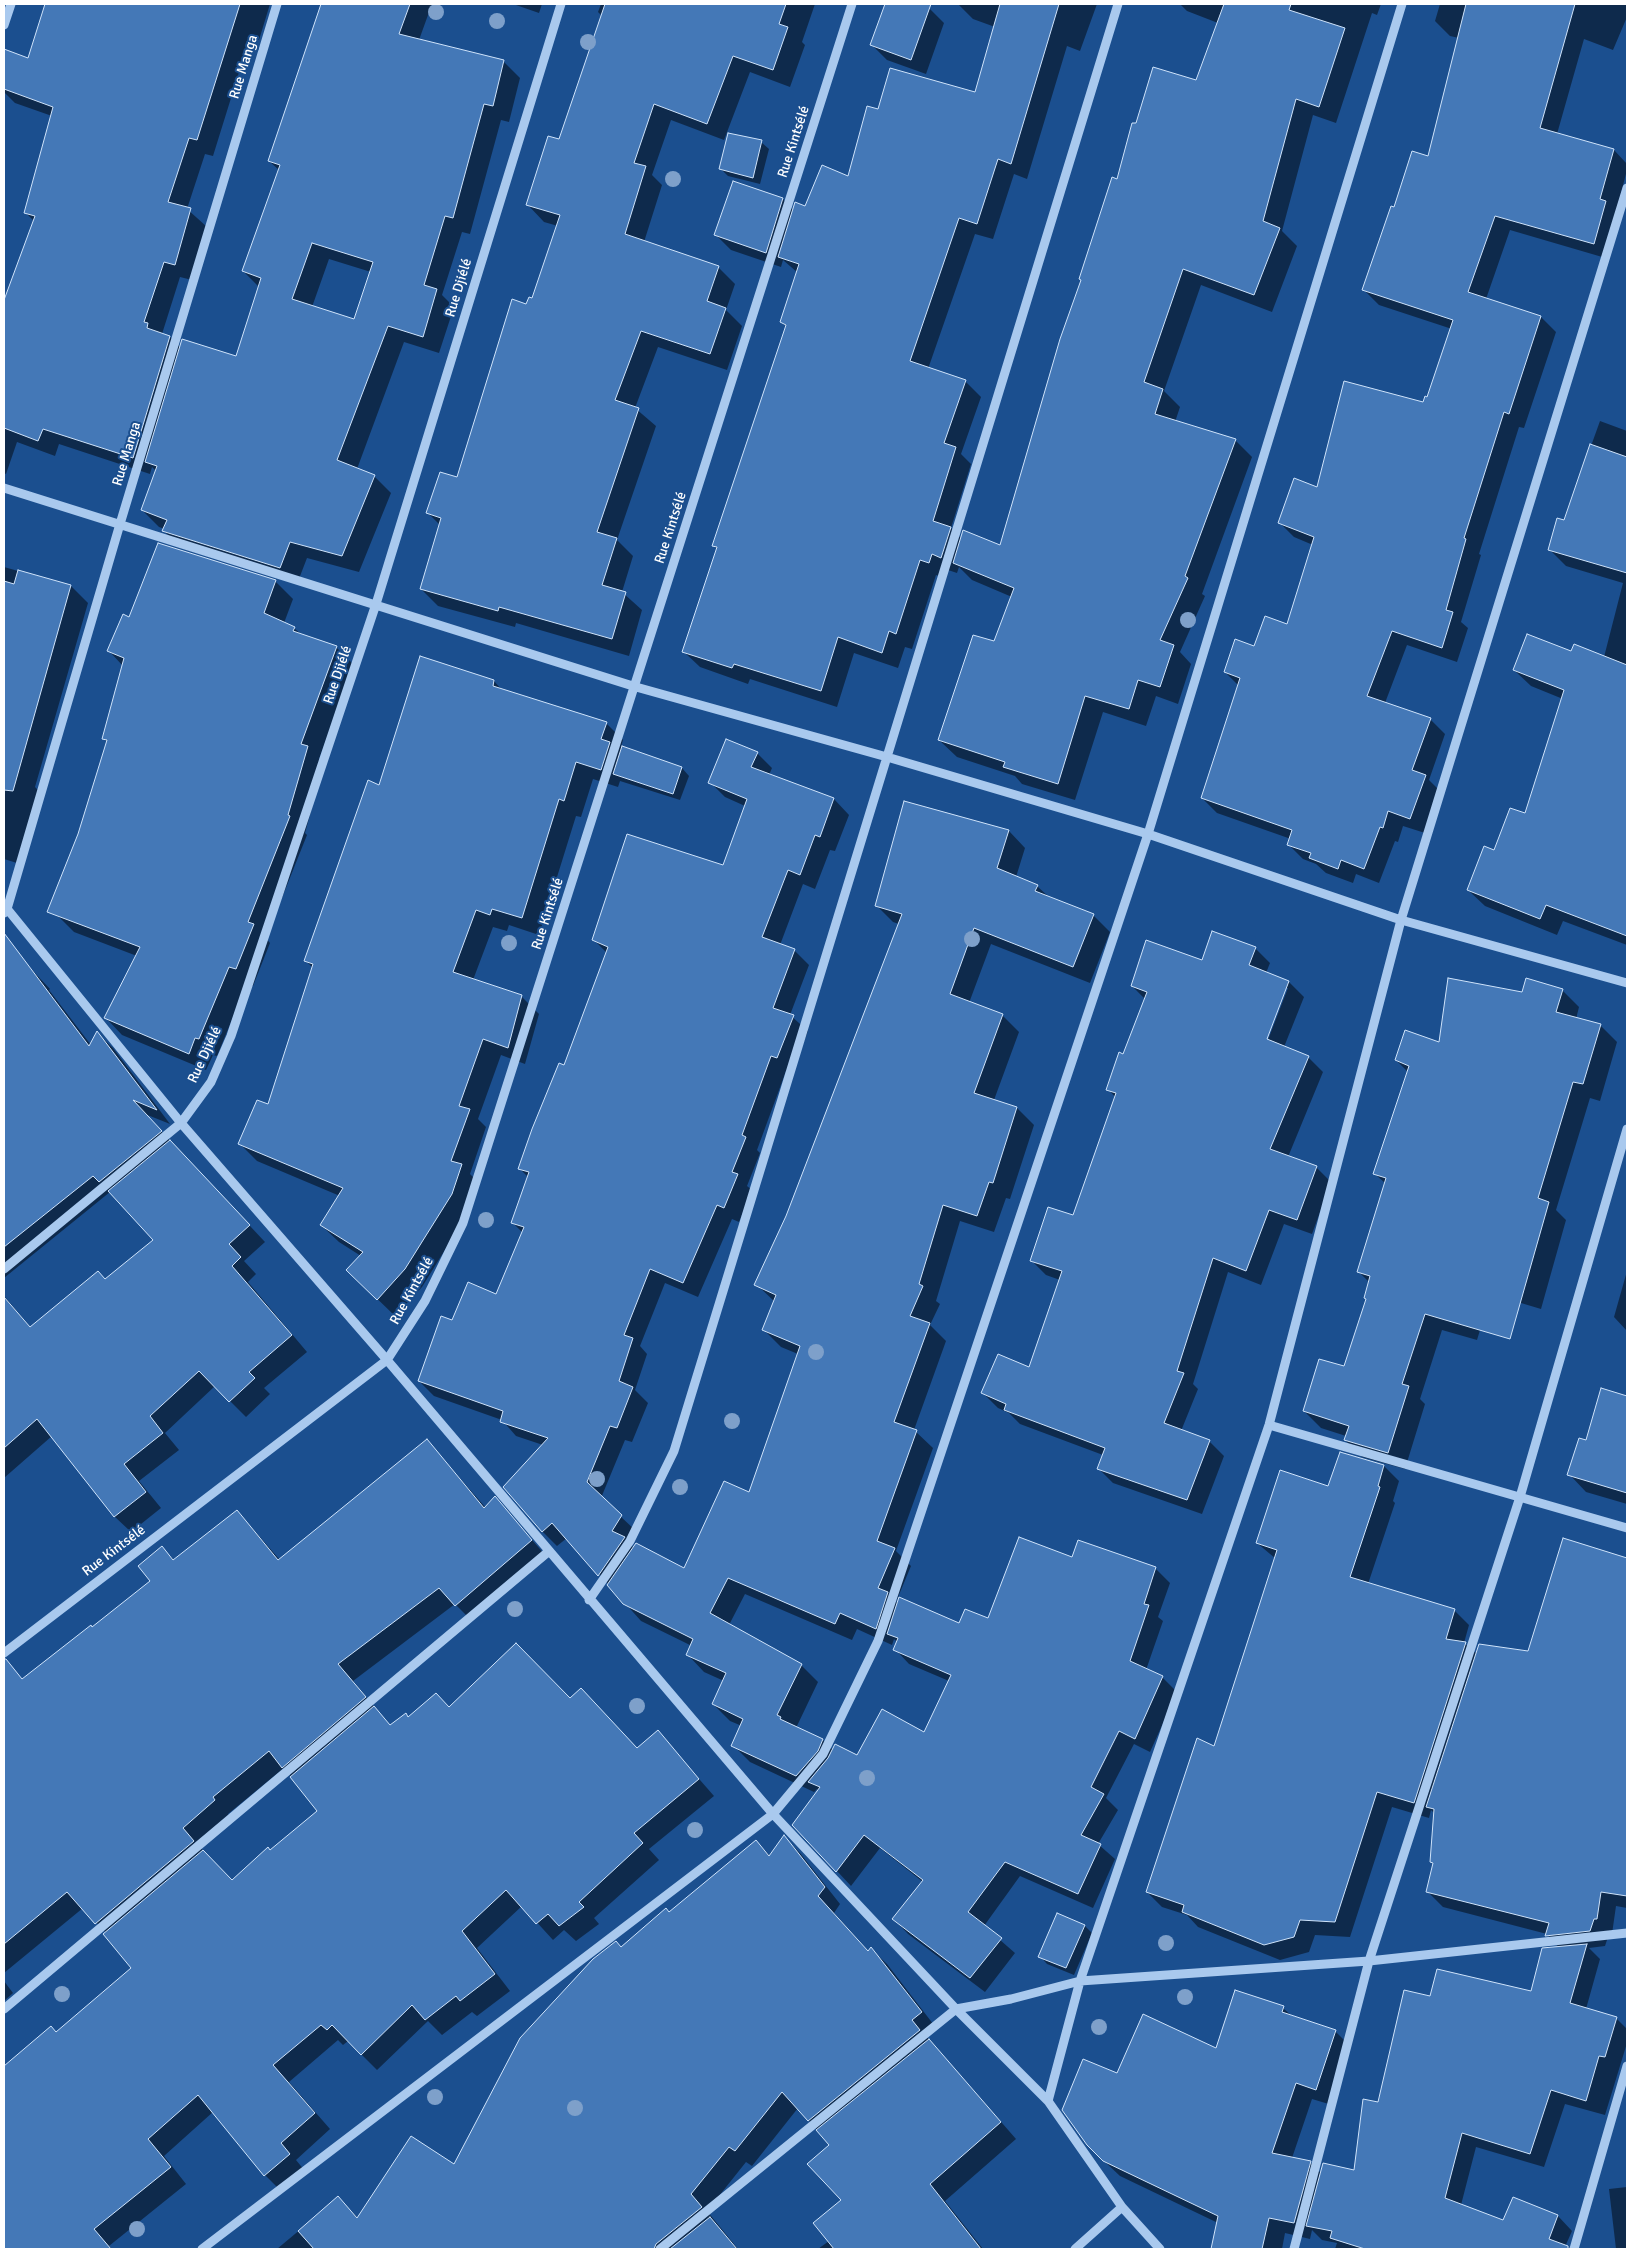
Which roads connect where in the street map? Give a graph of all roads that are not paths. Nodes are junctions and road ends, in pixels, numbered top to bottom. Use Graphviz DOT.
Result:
graph roads {
  1 [pos="11,4"];
  2 [pos="278,4"];
  3 [pos="561,4"];
  4 [pos="852,4"];
  5 [pos="1118,4"];
  6 [pos="1402,4"];
  7 [pos="4,25"];
  8 [pos="1627,188"];
  9 [pos="4,488"];
  10 [pos="120,524"];
  11 [pos="376,604"];
  12 [pos="636,687"];
  13 [pos="887,757"];
  14 [pos="1148,834"];
  15 [pos="5,909"];
  16 [pos="1401,920"];
  17 [pos="1627,983"];
  18 [pos="181,1123"];
  19 [pos="1627,1129"];
  20 [pos="4,1269"];
  21 [pos="387,1360"];
  22 [pos="1269,1425"];
  23 [pos="1520,1497"];
  24 [pos="1627,1528"];
  25 [pos="548,1552"];
  26 [pos="589,1600"];
  27 [pos="4,1653"];
  28 [pos="773,1814"];
  29 [pos="1627,1933"];
  30 [pos="1369,1961"];
  31 [pos="1080,1981"];
  32 [pos="4,2009"];
  33 [pos="956,2009"];
  34 [pos="1627,2066"];
  35 [pos="1048,2101"];
  36 [pos="1122,2207"];
  37 [pos="202,2249"];
  38 [pos="660,2249"];
  39 [pos="1075,2249"];
  40 [pos="1160,2249"];
  41 [pos="1294,2249"];
  42 [pos="1574,2249"];
  1 -- 7 [label="street"];
  2 -- 10 [label="street, Rue Manga"];
  3 -- 11 [label="street, Rue Djiélé"];
  4 -- 12 [label="street, Rue Kintsélé"];
  5 -- 13 [label="street"];
  6 -- 14 [label="street"];
  8 -- 16 [label="street"];
  9 -- 10 [label="street"];
  10 -- 11 [label="street"];
  10 -- 15 [label="street, Rue Manga"];
  11 -- 12 [label="street"];
  11 -- 18 [label="street, Rue Djiélé"];
  12 -- 13 [label="street"];
  12 -- 21 [label="street, Rue Kintsélé"];
  13 -- 14 [label="street"];
  13 -- 26 [label="street"];
  14 -- 16 [label="street"];
  14 -- 28 [label="street"];
  15 -- 18 [label="street"];
  16 -- 17 [label="street"];
  16 -- 22 [label="street"];
  18 -- 20 [label="street, Rue Djiélé"];
  18 -- 21 [label="street"];
  19 -- 23 [label="street"];
  21 -- 25 [label="street"];
  21 -- 27 [label="street, Rue Kintsélé"];
  22 -- 23 [label="street"];
  22 -- 31 [label="street"];
  23 -- 24 [label="street"];
  23 -- 30 [label="street"];
  25 -- 26 [label="street"];
  25 -- 32 [label="street"];
  26 -- 28 [label="street"];
  28 -- 33 [label="street"];
  28 -- 37 [label="street"];
  29 -- 30 [label="street"];
  30 -- 31 [label="street"];
  30 -- 41 [label="street"];
  31 -- 33 [label="street"];
  31 -- 35 [label="street"];
  33 -- 35 [label="street"];
  33 -- 38 [label="street"];
  34 -- 42 [label="street"];
  35 -- 36 [label="street"];
  36 -- 39 [label="street"];
  36 -- 40 [label="street"];
}
